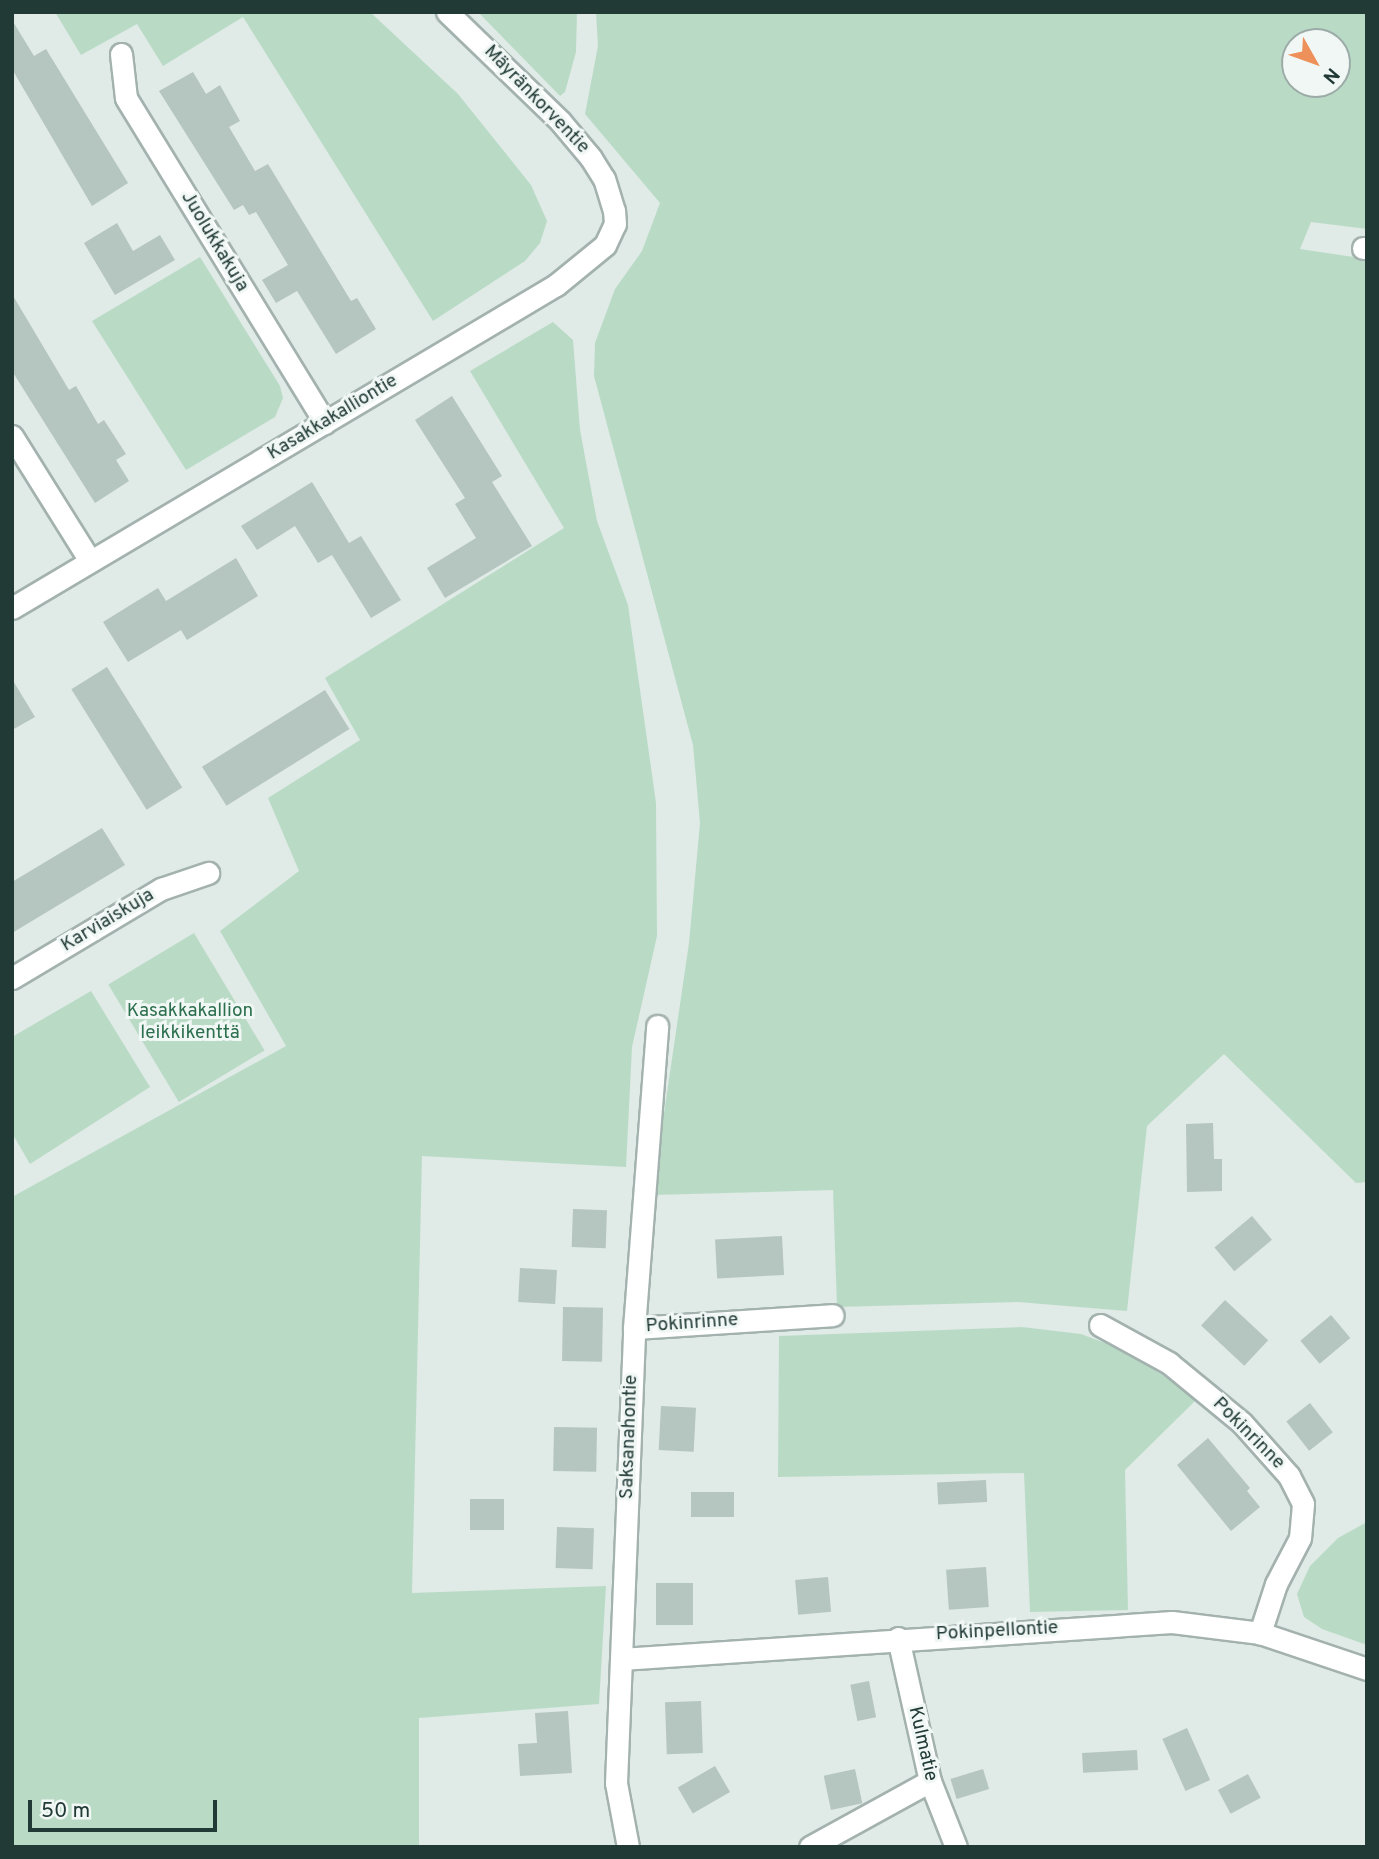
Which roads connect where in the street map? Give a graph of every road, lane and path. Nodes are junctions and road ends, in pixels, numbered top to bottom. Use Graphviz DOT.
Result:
graph roads {
  1 [pos="447,12"];
  2 [pos="121,54"];
  3 [pos="611,198"];
  4 [pos="325,423"];
  5 [pos="12,436"];
  6 [pos="90,561"];
  7 [pos="12,608"];
  8 [pos="208,873"];
  9 [pos="12,978"];
  10 [pos="657,1026"];
  11 [pos="833,1315"];
  12 [pos="1100,1325"];
  13 [pos="634,1328"];
  14 [pos="1260,1633"];
  15 [pos="898,1638"];
  16 [pos="621,1659"];
  17 [pos="1367,1669"];
  18 [pos="930,1781"];
  19 [pos="628,1847"];
  20 [pos="810,1847"];
  21 [pos="956,1847"];
  1 -- 3 [label="street, Mäyränkorventie"];
  2 -- 4 [label="street, Juolukkakuja"];
  3 -- 4 [label="street, Kasakkakalliontie"];
  4 -- 6 [label="street, Kasakkakalliontie"];
  5 -- 6 [label="street"];
  6 -- 7 [label="street, Kasakkakalliontie"];
  8 -- 9 [label="street, Karviaiskuja"];
  10 -- 13 [label="street, Saksanahontie"];
  11 -- 13 [label="street, Pokinrinne"];
  12 -- 14 [label="street, Pokinrinne"];
  13 -- 16 [label="street, Saksanahontie"];
  14 -- 15 [label="street, Pokinpellontie"];
  14 -- 17 [label="street, Pokinpellontie"];
  15 -- 16 [label="street, Pokinpellontie"];
  15 -- 18 [label="street, Kulmatie"];
  16 -- 19 [label="street, Saksanahontie"];
  18 -- 20 [label="street"];
  18 -- 21 [label="street, Kulmatie"];
}
